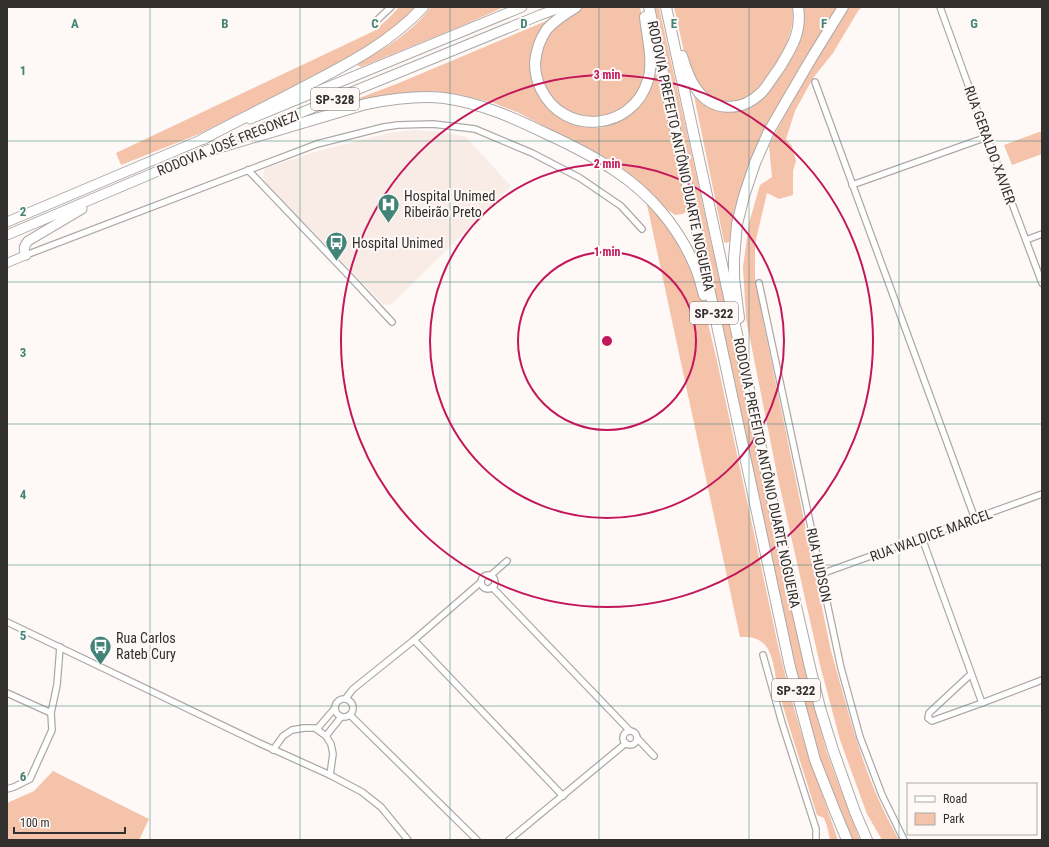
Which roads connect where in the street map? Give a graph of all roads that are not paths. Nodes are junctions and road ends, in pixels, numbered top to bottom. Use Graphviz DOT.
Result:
graph roads {
  1 [pos="391,7"];
  2 [pos="423,7"];
  3 [pos="522,7"];
  4 [pos="562,7"];
  5 [pos="576,7"];
  6 [pos="645,7"];
  7 [pos="649,7"];
  8 [pos="798,7"];
  9 [pos="843,7"];
  10 [pos="940,7"];
  11 [pos="666,8"];
  12 [pos="374,23"];
  13 [pos="815,82"];
  14 [pos="987,137"];
  15 [pos="202,139"];
  16 [pos="204,152"];
  17 [pos="248,170"];
  18 [pos="852,185"];
  19 [pos="109,193"];
  20 [pos="7,222"];
  21 [pos="642,229"];
  22 [pos="1042,234"];
  23 [pos="7,235"];
  24 [pos="1026,240"];
  25 [pos="26,254"];
  26 [pos="7,263"];
  27 [pos="759,283"];
  28 [pos="1042,283"];
  29 [pos="392,322"];
  30 [pos="747,380"];
  31 [pos="730,386"];
  32 [pos="1042,494"];
  33 [pos="975,519"];
  34 [pos="922,538"];
  35 [pos="507,561"];
  36 [pos="821,574"];
  37 [pos="490,576"];
  38 [pos="481,582"];
  39 [pos="492,588"];
  40 [pos="7,622"];
  41 [pos="414,640"];
  42 [pos="60,647"];
  43 [pos="763,654"];
  44 [pos="972,674"];
  45 [pos="1042,680"];
  46 [pos="7,693"];
  47 [pos="346,698"];
  48 [pos="982,703"];
  49 [pos="335,708"];
  50 [pos="51,713"];
  51 [pos="350,715"];
  52 [pos="341,717"];
  53 [pos="317,729"];
  54 [pos="630,732"];
  55 [pos="326,736"];
  56 [pos="637,738"];
  57 [pos="626,743"];
  58 [pos="273,750"];
  59 [pos="654,756"];
  60 [pos="815,760"];
  61 [pos="330,775"];
  62 [pos="7,789"];
  63 [pos="562,796"];
  64 [pos="855,812"];
  65 [pos="408,840"];
  66 [pos="477,840"];
  67 [pos="509,840"];
  68 [pos="816,840"];
  69 [pos="841,840"];
  70 [pos="847,840"];
  71 [pos="867,840"];
  72 [pos="871,840"];
  73 [pos="904,840"];
  1 -- 12 [label="street"];
  2 -- 15 [label="highway"];
  3 -- 15 [label="highway, RODOVIA JOSÉ FREGONEZI / SP-328"];
  4 -- 16 [label="highway, RODOVIA JOSÉ FREGONEZI / SP-328"];
  5 -- 6 [label="highway"];
  7 -- 31 [label="highway, RODOVIA PREFEITO ANTÔNIO DUARTE NOGUEIRA / SP-322"];
  8 -- 11 [label="highway"];
  9 -- 30 [label="highway"];
  10 -- 14 [label="street, RUA GERALDO XAVIER"];
  11 -- 30 [label="highway, RODOVIA PREFEITO ANTÔNIO DUARTE NOGUEIRA / SP-322"];
  13 -- 18 [label="street"];
  14 -- 18 [label="street"];
  14 -- 24 [label="street, RUA GERALDO XAVIER"];
  15 -- 20 [label="highway, RODOVIA JOSÉ FREGONEZI / SP-328"];
  16 -- 19 [label="highway, RODOVIA JOSÉ FREGONEZI / SP-328"];
  16 -- 31 [label="highway"];
  17 -- 21 [label="street"];
  17 -- 25 [label="street"];
  17 -- 29 [label="street"];
  18 -- 33 [label="street"];
  19 -- 23 [label="highway, RODOVIA JOSÉ FREGONEZI / SP-328"];
  19 -- 25 [label="highway"];
  22 -- 24 [label="street"];
  24 -- 28 [label="street, RUA GERALDO XAVIER"];
  25 -- 26 [label="main road"];
  27 -- 36 [label="street, RUA HUDSON"];
  30 -- 64 [label="highway, RODOVIA PREFEITO ANTÔNIO DUARTE NOGUEIRA / SP-322"];
  31 -- 60 [label="highway, RODOVIA PREFEITO ANTÔNIO DUARTE NOGUEIRA / SP-322"];
  32 -- 33 [label="street, RUA WALDICE MARCEL"];
  33 -- 34 [label="street, RUA WALDICE MARCEL"];
  34 -- 36 [label="street, RUA WALDICE MARCEL"];
  34 -- 44 [label="street"];
  35 -- 37 [label="street"];
  36 -- 73 [label="street, RUA HUDSON"];
  37 -- 38 [label="street"];
  37 -- 39 [label="street"];
  38 -- 39 [label="street"];
  38 -- 41 [label="street"];
  39 -- 54 [label="street"];
  40 -- 42 [label="street"];
  41 -- 47 [label="street"];
  41 -- 63 [label="street"];
  42 -- 50 [label="street"];
  42 -- 58 [label="street"];
  43 -- 68 [label="street"];
  44 -- 48 [label="street"];
  44 -- 48 [label="street"];
  45 -- 48 [label="street"];
  46 -- 50 [label="street"];
  47 -- 49 [label="street"];
  47 -- 51 [label="street"];
  49 -- 52 [label="street"];
  49 -- 53 [label="street"];
  50 -- 62 [label="street"];
  51 -- 52 [label="street"];
  51 -- 66 [label="street"];
  52 -- 55 [label="street"];
  53 -- 55 [label="street"];
  53 -- 58 [label="street"];
  54 -- 56 [label="street"];
  54 -- 57 [label="street"];
  55 -- 61 [label="street"];
  56 -- 57 [label="street"];
  56 -- 59 [label="street"];
  57 -- 63 [label="street"];
  58 -- 61 [label="street"];
  60 -- 69 [label="highway"];
  60 -- 70 [label="highway, RODOVIA PREFEITO ANTÔNIO DUARTE NOGUEIRA / SP-322"];
  61 -- 65 [label="street"];
  63 -- 67 [label="street"];
  64 -- 71 [label="highway, RODOVIA PREFEITO ANTÔNIO DUARTE NOGUEIRA / SP-322"];
  64 -- 72 [label="highway"];
}
